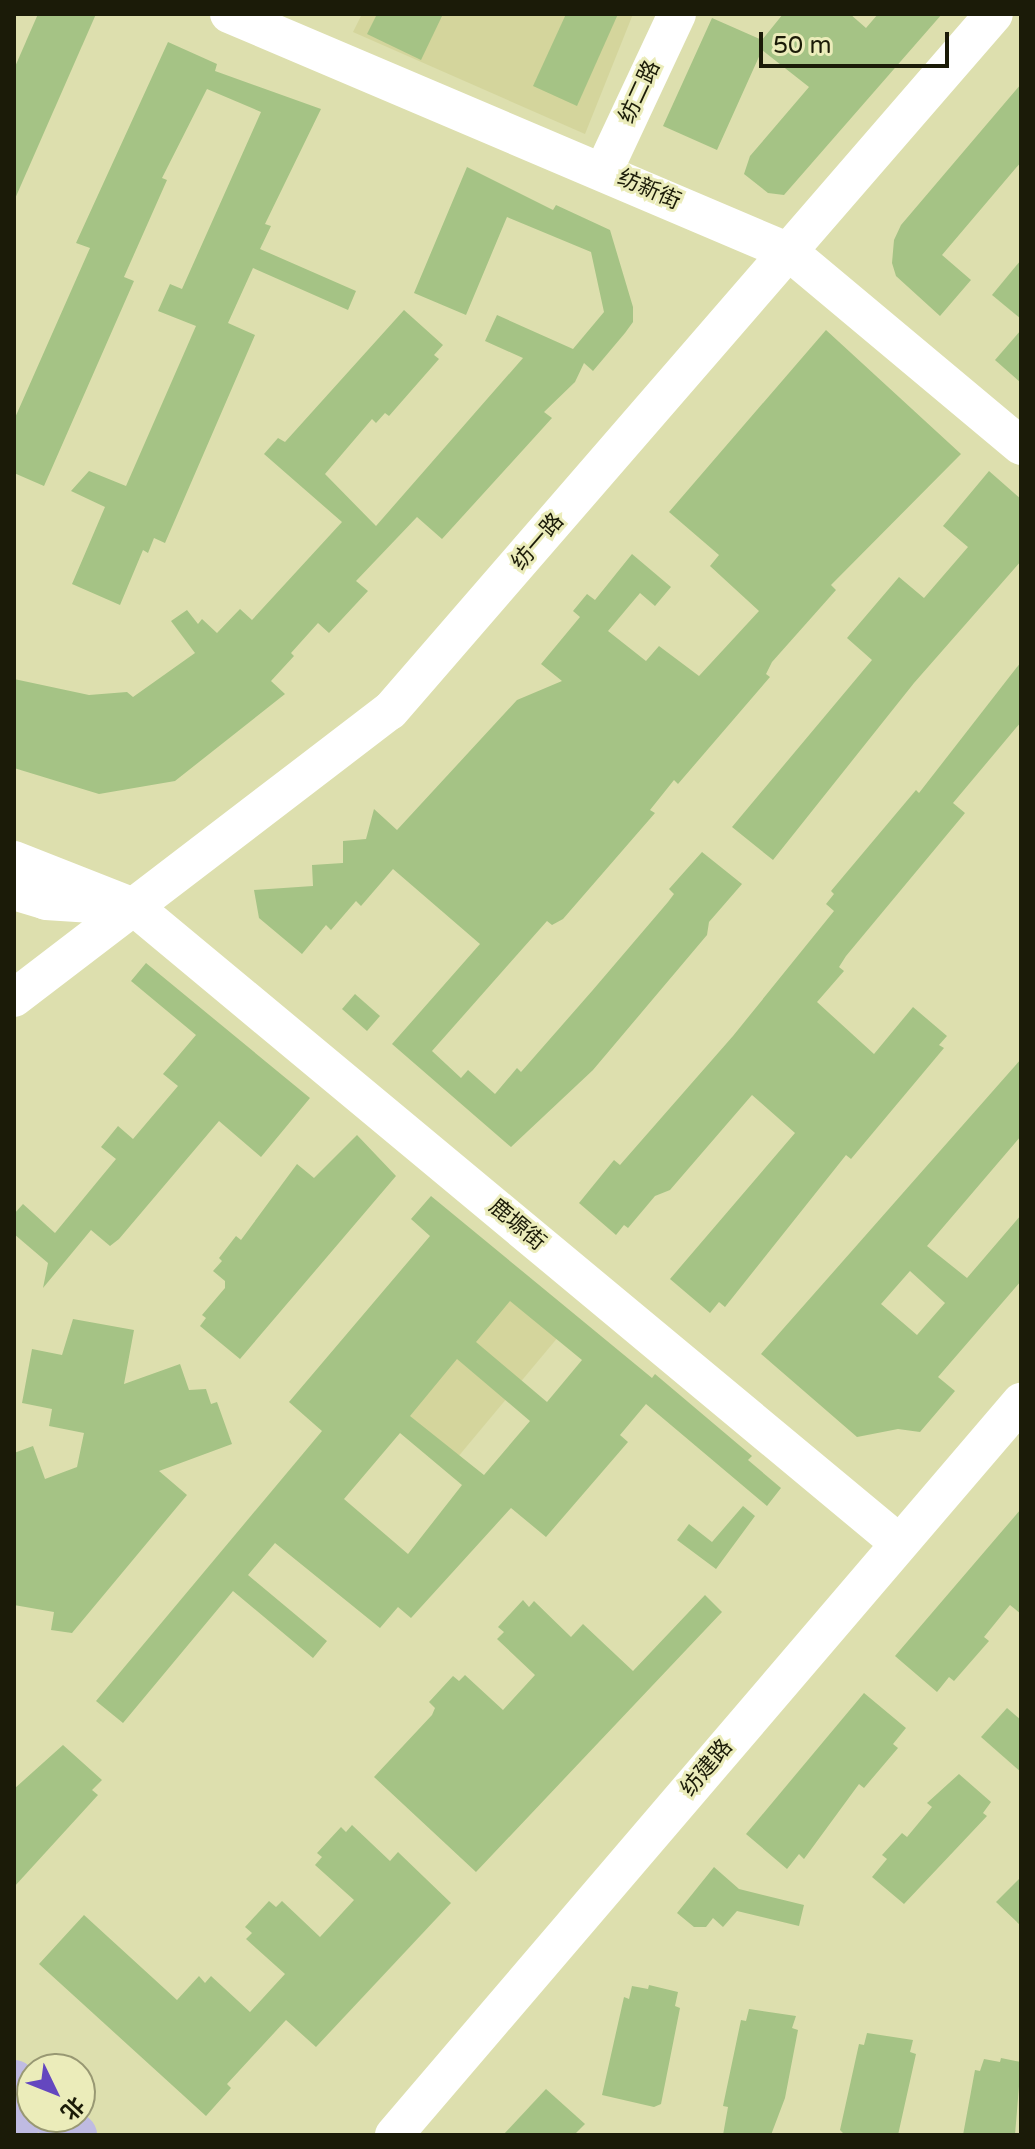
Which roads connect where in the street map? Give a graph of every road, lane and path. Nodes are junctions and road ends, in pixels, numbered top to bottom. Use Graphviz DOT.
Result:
graph roads {
  1 [pos="229,14"];
  2 [pos="677,14"];
  3 [pos="994,14"];
  4 [pos="604,170"];
  5 [pos="789,252"];
  6 [pos="1021,446"];
  7 [pos="14,860"];
  8 [pos="14,891"];
  9 [pos="134,907"];
  10 [pos="14,998"];
  11 [pos="1021,1402"];
  12 [pos="899,1543"];
  13 [pos="394,2135"];
  1 -- 4 [label="street, 纺新街"];
  2 -- 4 [label="street, 纺二路"];
  3 -- 5 [label="street, 纺一路"];
  4 -- 5 [label="street, 纺新街"];
  5 -- 6 [label="street, 纺新街"];
  5 -- 9 [label="street, 纺一路"];
  7 -- 9 [label="street, 鹿塬街"];
  8 -- 9 [label="street"];
  9 -- 10 [label="street, 纺一路"];
  9 -- 12 [label="street, 鹿塬街"];
  11 -- 12 [label="street, 纺建路"];
  12 -- 13 [label="street, 纺建路"];
}
